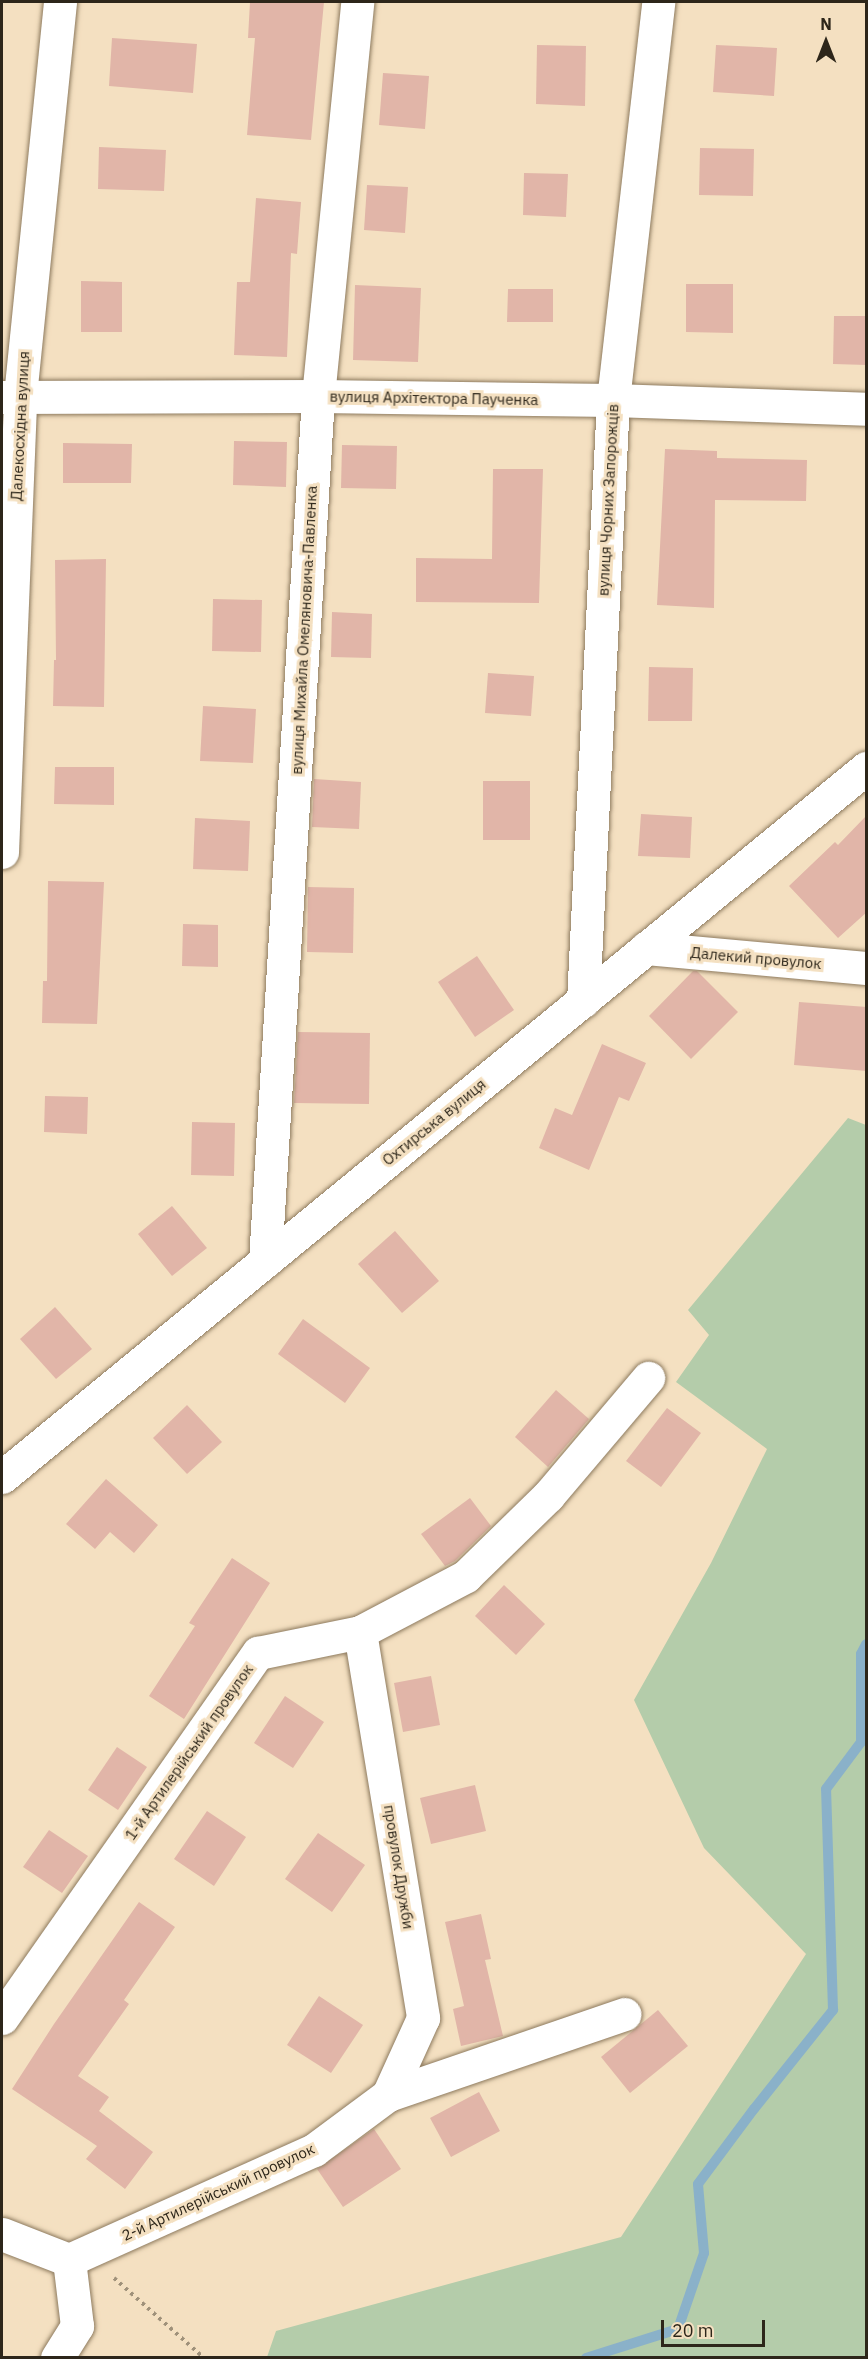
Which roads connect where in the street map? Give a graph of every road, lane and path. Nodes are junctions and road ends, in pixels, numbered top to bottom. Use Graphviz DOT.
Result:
graph roads {
  1 [pos="60,2"];
  2 [pos="357,2"];
  3 [pos="658,2"];
  4 [pos="11,396"];
  5 [pos="318,396"];
  6 [pos="613,400"];
  7 [pos="867,409"];
  8 [pos="867,768"];
  9 [pos="2,852"];
  10 [pos="646,948"];
  11 [pos="867,968"];
  12 [pos="583,1001"];
  13 [pos="265,1260"];
  14 [pos="648,1378"];
  15 [pos="2,1477"];
  16 [pos="360,1632"];
  17 [pos="625,2014"];
  18 [pos="2,2018"];
  19 [pos="388,2095"];
  20 [pos="2,2234"];
  21 [pos="69,2260"];
  22 [pos="57,2358"];
  23 [pos="204,2358"];
  1 -- 4 [label="street, Далекосхідна вулиця"];
  2 -- 5 [label="street, вулиця Михайла Омеляновича-Павленка"];
  3 -- 6 [label="street, вулиця Чорних Запорожців"];
  4 -- 5 [label="street, вулиця Архітектора Паученка"];
  4 -- 9 [label="street, Далекосхідна вулиця"];
  5 -- 6 [label="street, вулиця Архітектора Паученка"];
  5 -- 13 [label="street, вулиця Михайла Омеляновича-Павленка"];
  6 -- 7 [label="street, вулиця Архітектора Паученка"];
  6 -- 12 [label="street, вулиця Чорних Запорожців"];
  8 -- 10 [label="street, Охтирська вулиця"];
  10 -- 11 [label="street, Далекий провулок"];
  10 -- 12 [label="street, Охтирська вулиця"];
  12 -- 13 [label="street, Охтирська вулиця"];
  13 -- 15 [label="street, Охтирська вулиця"];
  14 -- 16 [label="street, 1-й Артилерійський провулок"];
  16 -- 18 [label="street, 1-й Артилерійський провулок"];
  16 -- 19 [label="street, провулок Дружби"];
  17 -- 19 [label="street, 2-й Артилерійський провулок"];
  19 -- 21 [label="street, 2-й Артилерійський провулок"];
  20 -- 21 [label="street"];
  21 -- 22 [label="street"];
  21 -- 23 [label="path"];
}
